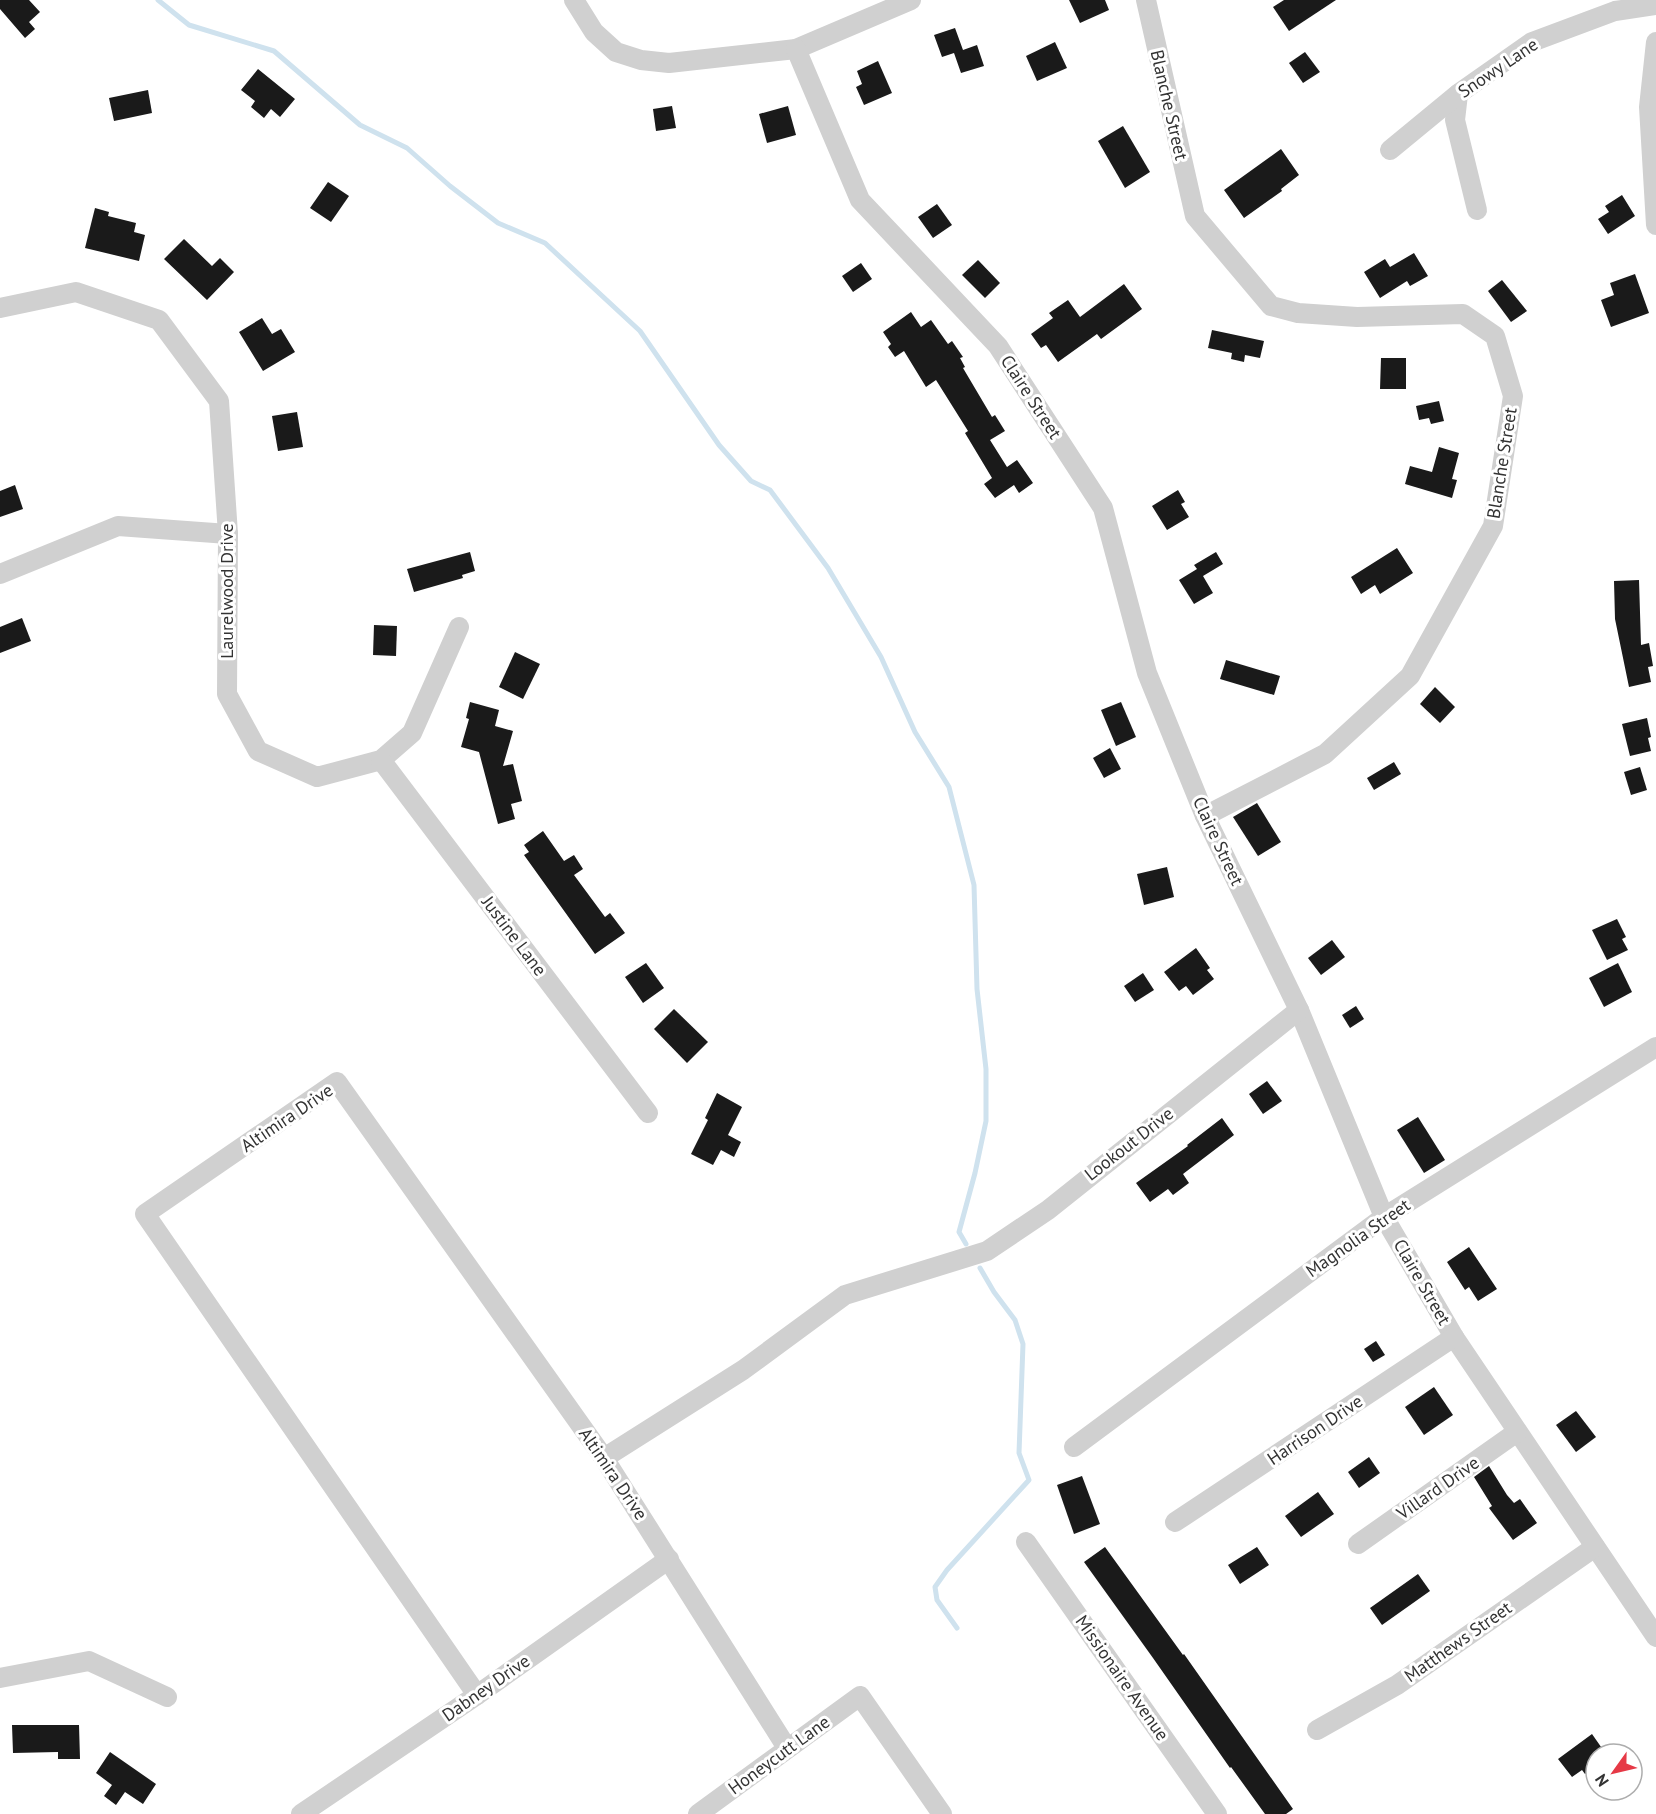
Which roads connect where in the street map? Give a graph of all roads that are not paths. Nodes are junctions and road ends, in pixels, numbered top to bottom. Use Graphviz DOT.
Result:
graph roads {
  1 [pos="574,0"];
  2 [pos="911,0"];
  3 [pos="1146,0"];
  4 [pos="1656,5"];
  5 [pos="1656,42"];
  6 [pos="796,49"];
  7 [pos="1458,94"];
  8 [pos="1390,150"];
  9 [pos="1477,210"];
  10 [pos="1656,225"];
  11 [pos="0,308"];
  12 [pos="228,534"];
  13 [pos="0,574"];
  14 [pos="459,627"];
  15 [pos="381,760"];
  16 [pos="1205,816"];
  17 [pos="1299,1010"];
  18 [pos="1656,1047"];
  19 [pos="648,1113"];
  20 [pos="1384,1217"];
  21 [pos="1454,1337"];
  22 [pos="1517,1432"];
  23 [pos="1074,1447"];
  24 [pos="604,1458"];
  25 [pos="1175,1522"];
  26 [pos="1026,1542"];
  27 [pos="1358,1544"];
  28 [pos="1595,1547"];
  29 [pos="669,1559"];
  30 [pos="1656,1637"];
  31 [pos="0,1678"];
  32 [pos="477,1695"];
  33 [pos="167,1697"];
  34 [pos="1317,1730"];
  35 [pos="787,1748"];
  36 [pos="301,1814"];
  37 [pos="698,1814"];
  38 [pos="942,1814"];
  39 [pos="1217,1814"];
  1 -- 6 [label="street"];
  2 -- 6 [label="street"];
  3 -- 16 [label="street, Blanche Street"];
  4 -- 7 [label="street, Snowy Lane"];
  5 -- 10 [label="street"];
  6 -- 16 [label="street, Claire Street"];
  7 -- 8 [label="street, Snowy Lane"];
  7 -- 9 [label="street"];
  11 -- 12 [label="street, Laurelwood Drive"];
  12 -- 13 [label="street"];
  12 -- 15 [label="street, Laurelwood Drive"];
  14 -- 15 [label="street, Laurelwood Drive"];
  15 -- 19 [label="street, Justine Lane"];
  16 -- 17 [label="street, Claire Street"];
  17 -- 20 [label="street, Claire Street"];
  17 -- 24 [label="street, Lookout Drive"];
  18 -- 20 [label="street, Magnolia Street"];
  20 -- 21 [label="street, Claire Street"];
  20 -- 23 [label="street, Magnolia Street"];
  21 -- 22 [label="street, Claire Street"];
  21 -- 25 [label="street, Harrison Drive"];
  22 -- 27 [label="street, Villard Drive"];
  22 -- 28 [label="street, Claire Street"];
  24 -- 29 [label="street, Altimira Drive"];
  24 -- 32 [label="street, Altimira Drive"];
  26 -- 39 [label="street, Missionaire Avenue"];
  28 -- 30 [label="street, Claire Street"];
  28 -- 34 [label="street, Matthews Street"];
  29 -- 32 [label="street, Dabney Drive"];
  29 -- 35 [label="street, Altimira Drive"];
  31 -- 33 [label="street"];
  32 -- 36 [label="street, Dabney Drive"];
  35 -- 37 [label="street, Honeycutt Lane"];
  35 -- 38 [label="street, Honeycutt Lane"];
}
